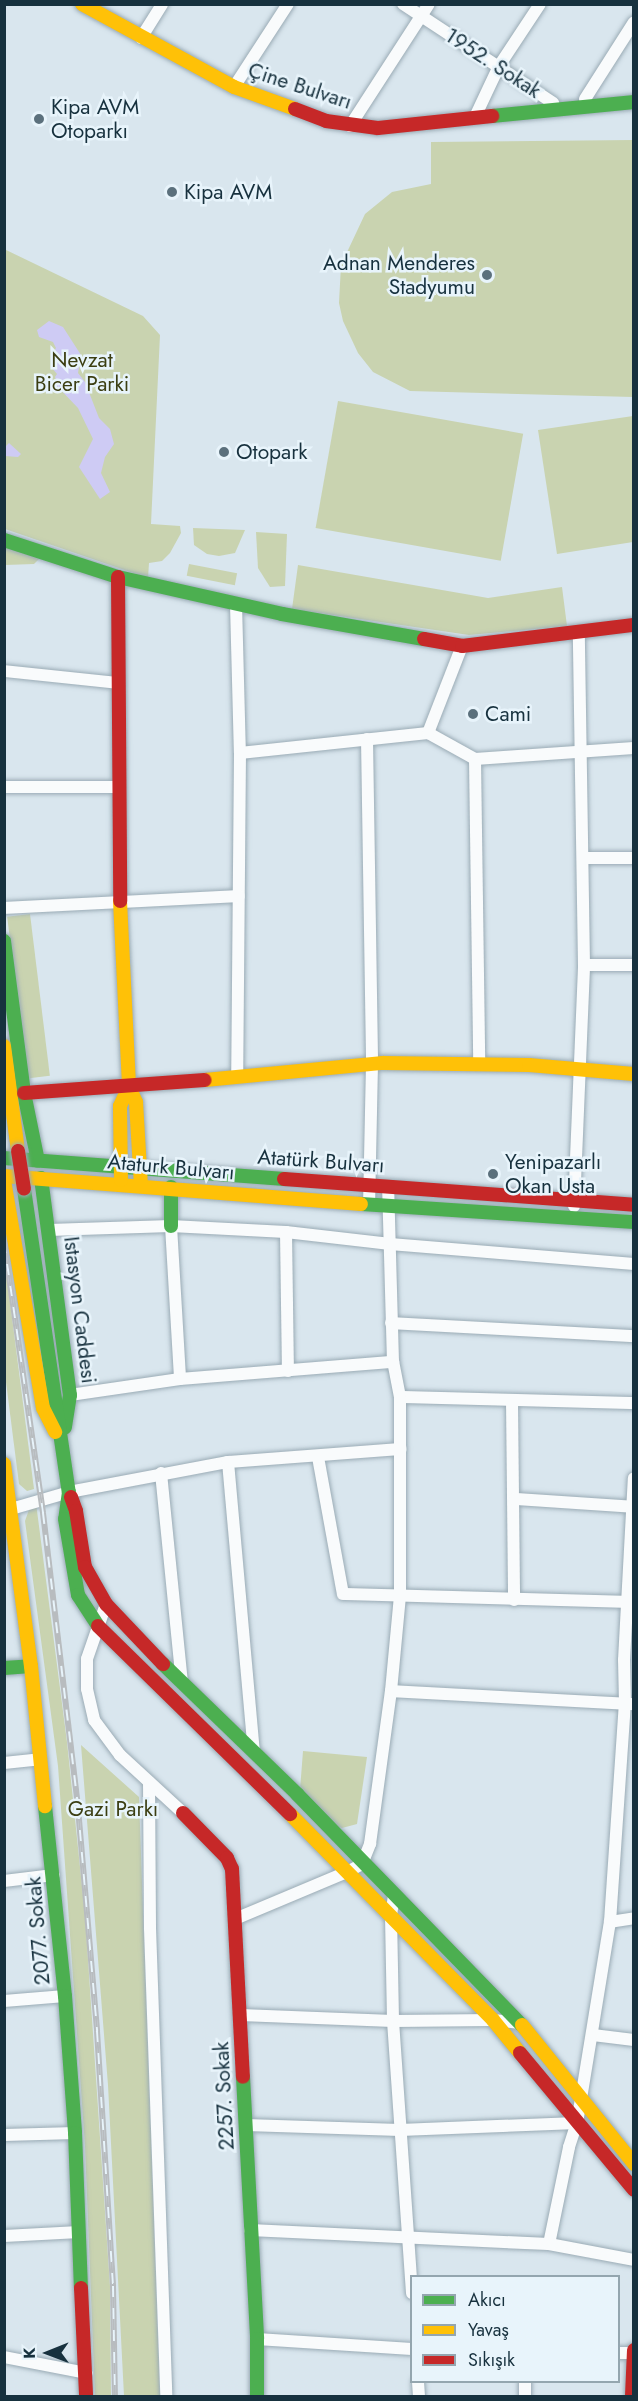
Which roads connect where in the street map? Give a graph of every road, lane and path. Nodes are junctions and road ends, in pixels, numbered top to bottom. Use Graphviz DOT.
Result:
graph roads {
  1 [pos="82,4"];
  2 [pos="101,4"];
  3 [pos="162,4"];
  4 [pos="288,4"];
  5 [pos="403,4"];
  6 [pos="429,4"];
  7 [pos="540,4"];
  8 [pos="421,17"];
  9 [pos="633,22"];
  10 [pos="144,34"];
  11 [pos="499,66"];
  12 [pos="236,83"];
  13 [pos="633,95"];
  14 [pos="585,99"];
  15 [pos="633,102"];
  16 [pos="554,103"];
  17 [pos="477,113"];
  18 [pos="352,121"];
  19 [pos="6,541"];
  20 [pos="118,576"];
  21 [pos="236,604"];
  22 [pos="633,625"];
  23 [pos="579,631"];
  24 [pos="462,646"];
  25 [pos="4,672"];
  26 [pos="118,683"];
  27 [pos="428,733"];
  28 [pos="367,739"];
  29 [pos="633,748"];
  30 [pos="582,751"];
  31 [pos="240,753"];
  32 [pos="475,759"];
  33 [pos="4,787"];
  34 [pos="119,788"];
  35 [pos="584,858"];
  36 [pos="633,858"];
  37 [pos="239,896"];
  38 [pos="120,901"];
  39 [pos="4,908"];
  40 [pos="4,941"];
  41 [pos="584,965"];
  42 [pos="633,965"];
  43 [pos="4,1046"];
  44 [pos="372,1064"];
  45 [pos="479,1064"];
  46 [pos="581,1069"];
  47 [pos="633,1074"];
  48 [pos="237,1077"];
  49 [pos="129,1087"];
  50 [pos="24,1093"];
  51 [pos="4,1158"];
  52 [pos="38,1161"];
  53 [pos="121,1167"];
  54 [pos="142,1168"];
  55 [pos="4,1178"];
  56 [pos="41,1178"];
  57 [pos="121,1183"];
  58 [pos="141,1185"];
  59 [pos="369,1186"];
  60 [pos="171,1187"];
  61 [pos="388,1187"];
  62 [pos="574,1200"];
  63 [pos="369,1205"];
  64 [pos="633,1205"];
  65 [pos="389,1206"];
  66 [pos="573,1219"];
  67 [pos="633,1222"];
  68 [pos="171,1226"];
  69 [pos="49,1230"];
  70 [pos="286,1232"];
  71 [pos="390,1244"];
  72 [pos="633,1264"];
  73 [pos="391,1323"];
  74 [pos="633,1336"];
  75 [pos="393,1362"];
  76 [pos="288,1371"];
  77 [pos="180,1379"];
  78 [pos="70,1395"];
  79 [pos="400,1397"];
  80 [pos="512,1401"];
  81 [pos="633,1403"];
  82 [pos="63,1446"];
  83 [pos="401,1449"];
  84 [pos="318,1457"];
  85 [pos="228,1462"];
  86 [pos="4,1464"];
  87 [pos="161,1473"];
  88 [pos="633,1478"];
  89 [pos="69,1492"];
  90 [pos="514,1499"];
  91 [pos="633,1507"];
  92 [pos="11,1509"];
  93 [pos="400,1595"];
  94 [pos="514,1600"];
  95 [pos="630,1601"];
  96 [pos="106,1604"];
  97 [pos="97,1625"];
  98 [pos="31,1666"];
  99 [pos="4,1668"];
  100 [pos="182,1683"];
  101 [pos="391,1691"];
  102 [pos="629,1703"];
  103 [pos="254,1752"];
  104 [pos="40,1760"];
  105 [pos="4,1763"];
  106 [pos="149,1782"];
  107 [pos="183,1813"];
  108 [pos="356,1867"];
  109 [pos="54,1875"];
  110 [pos="4,1881"];
  111 [pos="394,1896"];
  112 [pos="391,1916"];
  113 [pos="633,1918"];
  114 [pos="235,1919"];
  115 [pos="610,1923"];
  116 [pos="65,1996"];
  117 [pos="4,2001"];
  118 [pos="241,2015"];
  119 [pos="493,2020"];
  120 [pos="393,2021"];
  121 [pos="521,2023"];
  122 [pos="593,2035"];
  123 [pos="633,2040"];
  124 [pos="581,2099"];
  125 [pos="577,2124"];
  126 [pos="246,2125"];
  127 [pos="400,2130"];
  128 [pos="75,2133"];
  129 [pos="4,2135"];
  130 [pos="633,2164"];
  131 [pos="633,2190"];
  132 [pos="250,2230"];
  133 [pos="79,2232"];
  134 [pos="4,2236"];
  135 [pos="408,2238"];
  136 [pos="549,2244"];
  137 [pos="633,2260"];
  138 [pos="410,2275"];
  139 [pos="257,2339"];
  140 [pos="410,2349"];
  141 [pos="633,2352"];
  142 [pos="4,2357"];
  143 [pos="86,2373"];
  144 [pos="86,2397"];
  145 [pos="166,2397"];
  146 [pos="257,2397"];
  147 [pos="632,2397"];
  1 -- 10 [label="main road, Çine Bulvarı"];
  2 -- 10 [label="main road, Çine Bulvarı"];
  3 -- 10 [label="street"];
  4 -- 12 [label="street"];
  5 -- 8 [label="street, 1952. Sokak"];
  6 -- 8 [label="street"];
  7 -- 11 [label="street"];
  8 -- 11 [label="street, 1952. Sokak"];
  8 -- 18 [label="street"];
  9 -- 14 [label="street"];
  10 -- 12 [label="main road, Çine Bulvarı"];
  11 -- 16 [label="street, 1952. Sokak"];
  11 -- 17 [label="street"];
  12 -- 18 [label="main road, Çine Bulvarı"];
  13 -- 14 [label="main road, Çine Bulvarı"];
  14 -- 16 [label="main road, Çine Bulvarı"];
  15 -- 17 [label="main road, Çine Bulvarı"];
  16 -- 17 [label="main road, Çine Bulvarı"];
  17 -- 18 [label="main road, Çine Bulvarı"];
  19 -- 20 [label="main road"];
  20 -- 21 [label="main road"];
  20 -- 26 [label="main road"];
  21 -- 24 [label="main road"];
  21 -- 31 [label="street"];
  22 -- 23 [label="main road"];
  23 -- 24 [label="main road"];
  23 -- 30 [label="street"];
  24 -- 27 [label="street"];
  25 -- 26 [label="street"];
  26 -- 34 [label="main road"];
  27 -- 28 [label="street"];
  27 -- 32 [label="street"];
  28 -- 31 [label="street"];
  28 -- 44 [label="street"];
  29 -- 30 [label="street"];
  30 -- 32 [label="street"];
  30 -- 35 [label="street"];
  31 -- 37 [label="street"];
  32 -- 45 [label="street"];
  33 -- 34 [label="street"];
  34 -- 38 [label="main road"];
  35 -- 36 [label="street"];
  35 -- 41 [label="street"];
  37 -- 38 [label="street"];
  37 -- 48 [label="street"];
  38 -- 39 [label="street"];
  38 -- 49 [label="main road"];
  40 -- 50 [label="main road"];
  41 -- 42 [label="street"];
  41 -- 46 [label="street"];
  43 -- 82 [label="main road, bridge"];
  44 -- 45 [label="main road"];
  44 -- 48 [label="main road"];
  44 -- 59 [label="street"];
  45 -- 46 [label="main road"];
  46 -- 47 [label="main road"];
  46 -- 62 [label="street"];
  48 -- 49 [label="main road"];
  49 -- 50 [label="main road"];
  49 -- 53 [label="main road"];
  49 -- 54 [label="main road"];
  50 -- 52 [label="main road"];
  51 -- 52 [label="main road, Atatürk Bulvarı"];
  52 -- 53 [label="main road, Atatürk Bulvarı"];
  53 -- 54 [label="main road, Atatürk Bulvarı"];
  53 -- 57 [label="main road"];
  54 -- 58 [label="main road"];
  54 -- 59 [label="main road, Atatürk Bulvarı"];
  55 -- 56 [label="main road, Ataturk Bulvarı"];
  55 -- 82 [label="main road"];
  56 -- 57 [label="main road, Ataturk Bulvarı"];
  56 -- 69 [label="main road, Istasyon Caddesi"];
  57 -- 58 [label="main road, Ataturk Bulvarı"];
  58 -- 60 [label="main road, Ataturk Bulvarı"];
  59 -- 61 [label="main road, Atatürk Bulvarı"];
  59 -- 63 [label="street"];
  60 -- 63 [label="main road, Ataturk Bulvarı"];
  60 -- 68 [label="main road"];
  61 -- 62 [label="main road, Atatürk Bulvarı"];
  61 -- 65 [label="street"];
  62 -- 64 [label="main road, Atatürk Bulvarı"];
  62 -- 66 [label="street"];
  63 -- 65 [label="main road, Atatürk Bulvarı"];
  65 -- 66 [label="main road, Atatürk Bulvarı"];
  65 -- 71 [label="street"];
  66 -- 67 [label="main road, Atatürk Bulvarı"];
  68 -- 69 [label="street"];
  68 -- 70 [label="street"];
  68 -- 77 [label="street"];
  69 -- 78 [label="main road, Istasyon Caddesi"];
  70 -- 71 [label="street"];
  70 -- 76 [label="street"];
  71 -- 72 [label="street"];
  71 -- 73 [label="street"];
  73 -- 74 [label="street"];
  73 -- 75 [label="street"];
  75 -- 76 [label="street"];
  75 -- 79 [label="street"];
  76 -- 77 [label="street"];
  77 -- 78 [label="street"];
  78 -- 82 [label="main road, Istasyon Caddesi"];
  79 -- 80 [label="street"];
  79 -- 83 [label="street"];
  80 -- 81 [label="street"];
  80 -- 90 [label="street"];
  82 -- 89 [label="main road"];
  83 -- 84 [label="street"];
  83 -- 93 [label="street"];
  84 -- 85 [label="street"];
  84 -- 93 [label="street"];
  85 -- 87 [label="street"];
  85 -- 103 [label="street"];
  86 -- 92 [label="main road, 2077. Sokak"];
  87 -- 89 [label="street"];
  87 -- 100 [label="street"];
  88 -- 91 [label="street"];
  89 -- 92 [label="street"];
  89 -- 96 [label="main road"];
  89 -- 97 [label="main road"];
  90 -- 91 [label="street"];
  90 -- 94 [label="street"];
  91 -- 95 [label="street"];
  92 -- 98 [label="main road, 2077. Sokak"];
  93 -- 94 [label="street"];
  93 -- 101 [label="street"];
  94 -- 95 [label="street"];
  95 -- 102 [label="street"];
  96 -- 97 [label="street"];
  96 -- 100 [label="main road"];
  97 -- 106 [label="street"];
  97 -- 108 [label="main road"];
  98 -- 99 [label="main road"];
  98 -- 104 [label="main road, 2077. Sokak"];
  100 -- 103 [label="main road"];
  101 -- 102 [label="street"];
  101 -- 108 [label="street"];
  102 -- 115 [label="street"];
  103 -- 108 [label="main road"];
  104 -- 105 [label="street"];
  104 -- 109 [label="main road, 2077. Sokak"];
  106 -- 107 [label="street"];
  106 -- 145 [label="street"];
  107 -- 114 [label="main road, 2257. Sokak"];
  108 -- 111 [label="main road"];
  108 -- 112 [label="main road"];
  108 -- 114 [label="street"];
  109 -- 110 [label="street"];
  109 -- 116 [label="main road, 2077. Sokak"];
  111 -- 112 [label="street"];
  111 -- 121 [label="main road"];
  112 -- 119 [label="main road"];
  112 -- 120 [label="street"];
  113 -- 115 [label="street"];
  114 -- 118 [label="main road, 2257. Sokak"];
  115 -- 122 [label="street"];
  116 -- 117 [label="street"];
  116 -- 128 [label="main road, 2077. Sokak"];
  118 -- 120 [label="street"];
  118 -- 126 [label="main road, 2257. Sokak"];
  119 -- 120 [label="street"];
  119 -- 121 [label="street"];
  119 -- 125 [label="main road"];
  120 -- 127 [label="street"];
  121 -- 124 [label="main road"];
  122 -- 123 [label="street"];
  122 -- 124 [label="street"];
  124 -- 125 [label="street"];
  124 -- 130 [label="main road"];
  125 -- 127 [label="street"];
  125 -- 131 [label="main road"];
  125 -- 136 [label="street"];
  126 -- 127 [label="street"];
  126 -- 132 [label="main road, 2257. Sokak"];
  127 -- 135 [label="street"];
  128 -- 129 [label="street"];
  128 -- 133 [label="main road, 2077. Sokak"];
  132 -- 135 [label="street"];
  132 -- 139 [label="main road, 2257. Sokak"];
  133 -- 134 [label="street"];
  133 -- 143 [label="main road, 2077. Sokak"];
  135 -- 136 [label="street"];
  135 -- 138 [label="street"];
  136 -- 137 [label="street"];
  139 -- 140 [label="street"];
  139 -- 146 [label="main road, 2257. Sokak"];
  141 -- 147 [label="main road"];
  142 -- 143 [label="street"];
  143 -- 144 [label="main road, 2077. Sokak"];
}
